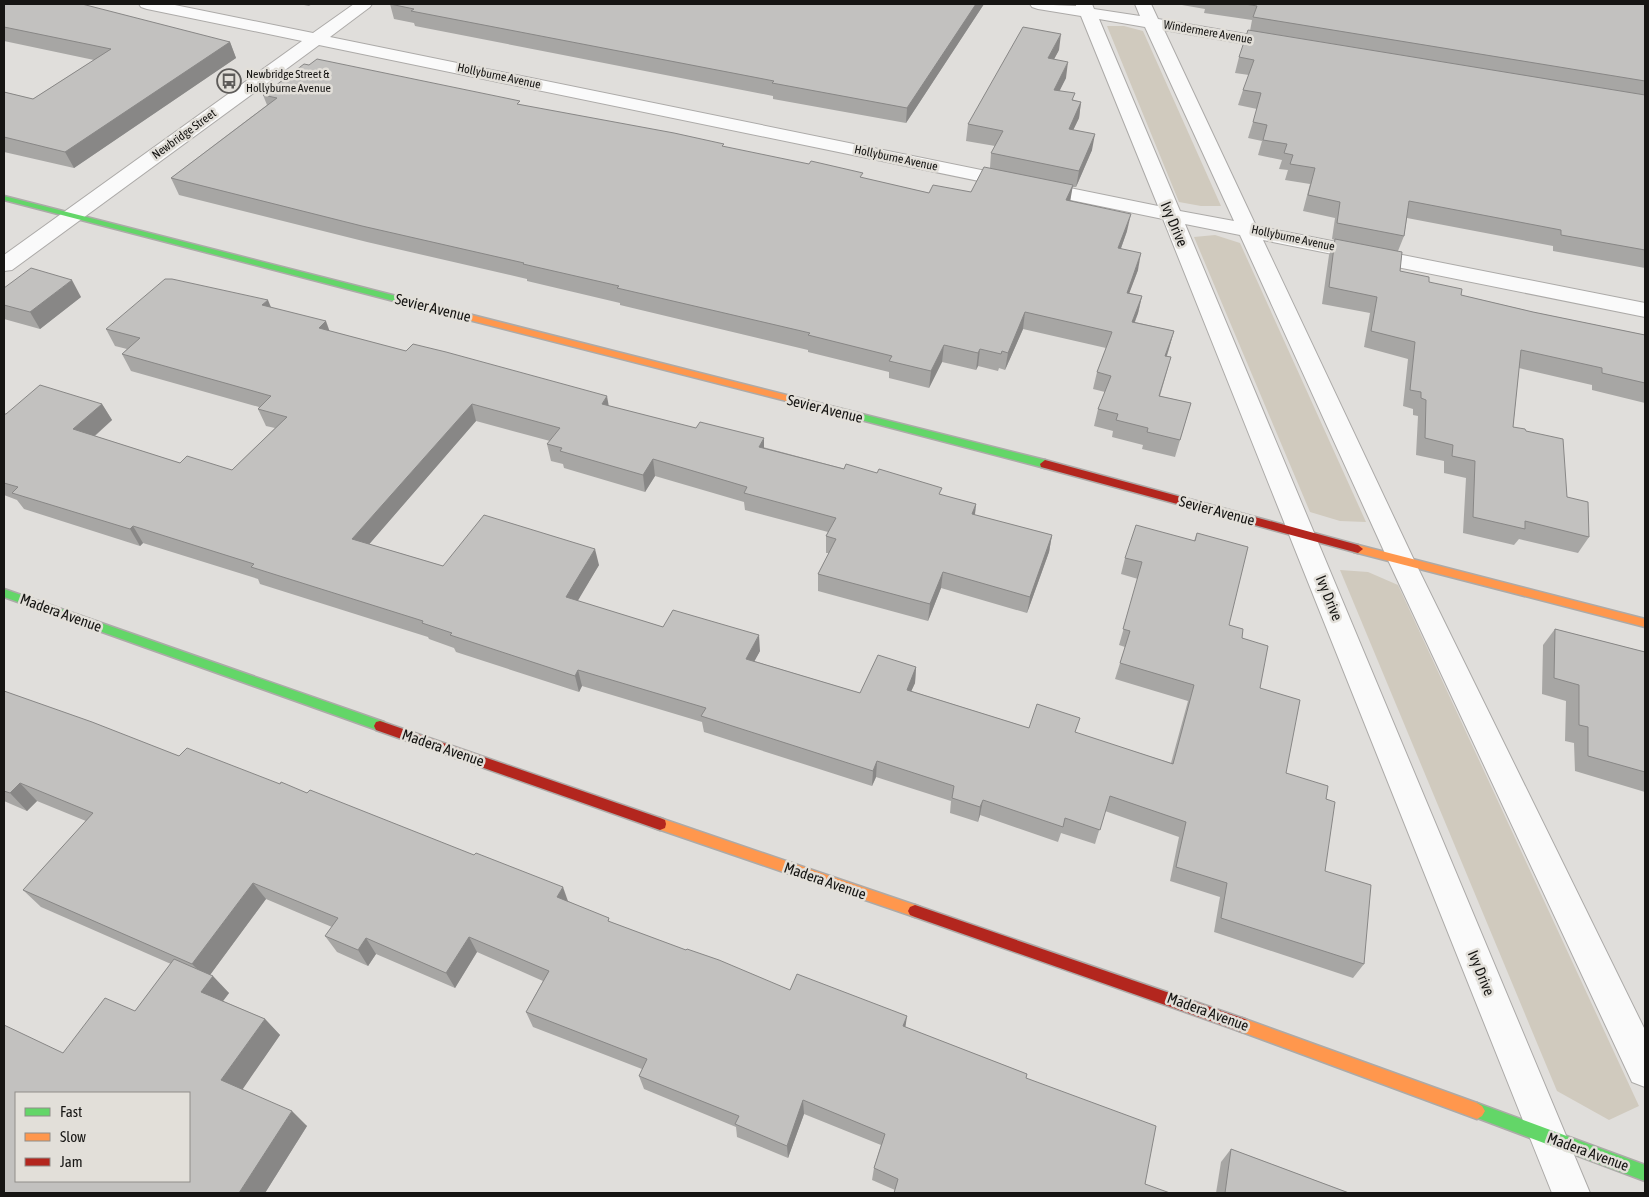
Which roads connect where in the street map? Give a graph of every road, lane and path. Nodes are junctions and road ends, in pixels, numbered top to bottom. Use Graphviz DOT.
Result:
graph roads {
  1 [pos="147,4"];
  2 [pos="364,4"];
  3 [pos="1038,4"];
  4 [pos="1086,8"];
  5 [pos="1147,13"];
  6 [pos="316,38"];
  7 [pos="1301,48"];
  8 [pos="4,198"];
  9 [pos="72,215"];
  10 [pos="1171,215"];
  11 [pos="1248,229"];
  12 [pos="4,265"];
  13 [pos="1645,310"];
  14 [pos="1303,534"];
  15 [pos="1401,560"];
  16 [pos="4,593"];
  17 [pos="1645,624"];
  18 [pos="1645,1069"];
  19 [pos="1549,1138"];
  20 [pos="1645,1173"];
  21 [pos="1571,1193"];
  1 -- 6 [label="street, Hollyburne Avenue"];
  2 -- 6 [label="street, Newbridge Street"];
  3 -- 4 [label="street, Windermere Avenue"];
  4 -- 5 [label="street, Windermere Avenue"];
  4 -- 10 [label="street, Ivy Drive"];
  5 -- 7 [label="street, Windermere Avenue"];
  5 -- 11 [label="street"];
  6 -- 9 [label="street, Newbridge Street"];
  6 -- 10 [label="street, Hollyburne Avenue"];
  8 -- 9 [label="street, Sevier Avenue"];
  9 -- 12 [label="street, Newbridge Street"];
  9 -- 14 [label="street, Sevier Avenue"];
  10 -- 11 [label="street, Hollyburne Avenue"];
  10 -- 14 [label="street, Ivy Drive"];
  11 -- 13 [label="street, Hollyburne Avenue"];
  11 -- 15 [label="street"];
  14 -- 15 [label="street, Sevier Avenue"];
  14 -- 19 [label="street, Ivy Drive"];
  15 -- 17 [label="street, Sevier Avenue"];
  15 -- 18 [label="street"];
  16 -- 19 [label="street, Madera Avenue"];
  19 -- 20 [label="street, Madera Avenue"];
  19 -- 21 [label="street, Ivy Drive"];
}
